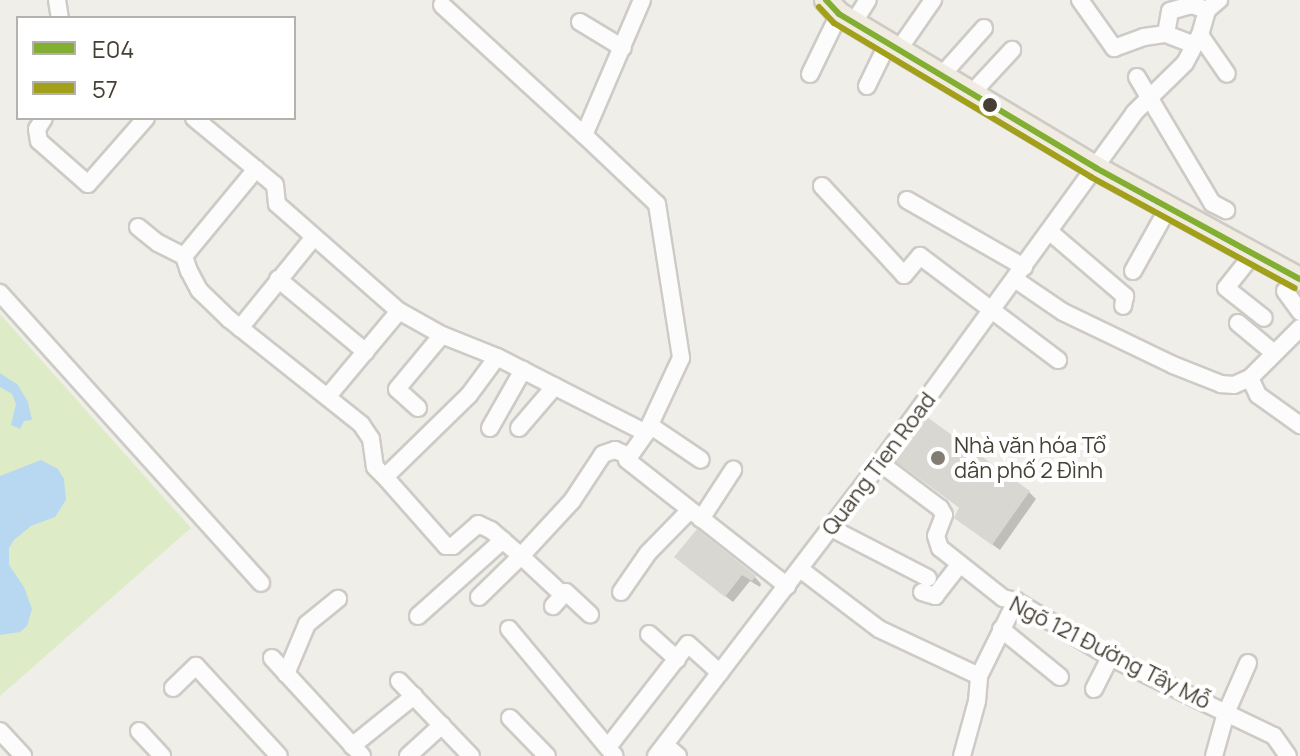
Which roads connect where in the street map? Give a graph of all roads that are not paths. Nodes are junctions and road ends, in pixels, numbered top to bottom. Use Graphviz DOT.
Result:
graph roads {
  1 [pos="642,0"];
  2 [pos="868,0"];
  3 [pos="933,0"];
  4 [pos="1080,0"];
  5 [pos="442,5"];
  6 [pos="1213,5"];
  7 [pos="840,12"];
  8 [pos="580,22"];
  9 [pos="984,28"];
  10 [pos="1166,34"];
  11 [pos="1197,40"];
  12 [pos="894,46"];
  13 [pos="623,48"];
  14 [pos="1012,50"];
  15 [pos="810,74"];
  16 [pos="1227,74"];
  17 [pos="942,75"];
  18 [pos="1137,77"];
  19 [pos="867,86"];
  20 [pos="972,93"];
  21 [pos="1151,100"];
  22 [pos="43,120"];
  23 [pos="144,120"];
  24 [pos="196,120"];
  25 [pos="584,135"];
  26 [pos="1096,168"];
  27 [pos="256,169"];
  28 [pos="822,186"];
  29 [pos="907,200"];
  30 [pos="1168,208"];
  31 [pos="1226,210"];
  32 [pos="138,227"];
  33 [pos="1050,232"];
  34 [pos="314,237"];
  35 [pos="1253,254"];
  36 [pos="184,256"];
  37 [pos="1133,271"];
  38 [pos="1020,274"];
  39 [pos="278,279"];
  40 [pos="1292,285"];
  41 [pos="0,293"];
  42 [pos="1123,306"];
  43 [pos="399,311"];
  44 [pos="992,311"];
  45 [pos="1300,312"];
  46 [pos="1264,318"];
  47 [pos="1238,323"];
  48 [pos="240,328"];
  49 [pos="1300,328"];
  50 [pos="442,335"];
  51 [pos="366,352"];
  52 [pos="1274,353"];
  53 [pos="497,357"];
  54 [pos="1058,360"];
  55 [pos="523,370"];
  56 [pos="1250,378"];
  57 [pos="555,386"];
  58 [pos="329,395"];
  59 [pos="418,408"];
  60 [pos="1300,425"];
  61 [pos="490,428"];
  62 [pos="519,428"];
  63 [pos="649,430"];
  64 [pos="629,456"];
  65 [pos="701,460"];
  66 [pos="880,463"];
  67 [pos="733,470"];
  68 [pos="385,477"];
  69 [pos="695,514"];
  70 [pos="831,528"];
  71 [pos="503,540"];
  72 [pos="521,556"];
  73 [pos="959,565"];
  74 [pos="800,569"];
  75 [pos="261,583"];
  76 [pos="787,586"];
  77 [pos="621,592"];
  78 [pos="479,597"];
  79 [pos="338,599"];
  80 [pos="1016,601"];
  81 [pos="590,614"];
  82 [pos="418,616"];
  83 [pos="509,629"];
  84 [pos="1001,629"];
  85 [pos="649,634"];
  86 [pos="1110,657"];
  87 [pos="272,658"];
  88 [pos="677,659"];
  89 [pos="1248,663"];
  90 [pos="720,673"];
  91 [pos="286,674"];
  92 [pos="979,676"];
  93 [pos="1060,677"];
  94 [pos="399,681"];
  95 [pos="173,688"];
  96 [pos="1094,689"];
  97 [pos="414,696"];
  98 [pos="1226,713"];
  99 [pos="510,718"];
  100 [pos="442,725"];
  101 [pos="0,731"];
  102 [pos="139,731"];
  103 [pos="357,751"];
  104 [pos="612,752"];
  105 [pos="666,752"];
  106 [pos="23,756"];
  107 [pos="162,756"];
  108 [pos="279,756"];
  109 [pos="408,756"];
  110 [pos="471,756"];
  111 [pos="547,756"];
  112 [pos="962,756"];
  113 [pos="1214,756"];
  114 [pos="1288,756"];
  1 -- 13 [label="street"];
  2 -- 7 [label="street"];
  3 -- 12 [label="street"];
  4 -- 10 [label="street"];
  5 -- 25 [label="street"];
  6 -- 10 [label="street"];
  6 -- 11 [label="street, Quang Tien Road"];
  7 -- 12 [label="main road"];
  7 -- 15 [label="street"];
  8 -- 13 [label="street"];
  9 -- 17 [label="street"];
  10 -- 11 [label="street"];
  11 -- 16 [label="street"];
  11 -- 21 [label="street, Quang Tien Road"];
  12 -- 17 [label="main road"];
  12 -- 19 [label="street"];
  13 -- 25 [label="street"];
  14 -- 20 [label="street"];
  17 -- 20 [label="main road"];
  18 -- 21 [label="street"];
  20 -- 26 [label="main road"];
  21 -- 26 [label="street, Quang Tien Road"];
  21 -- 31 [label="street"];
  22 -- 23 [label="street"];
  24 -- 27 [label="street"];
  25 -- 63 [label="street"];
  26 -- 30 [label="main road"];
  26 -- 33 [label="street, Quang Tien Road"];
  27 -- 34 [label="street"];
  27 -- 36 [label="street"];
  28 -- 44 [label="street"];
  29 -- 38 [label="street"];
  30 -- 35 [label="main road"];
  30 -- 37 [label="street"];
  32 -- 36 [label="street"];
  33 -- 38 [label="street, Quang Tien Road"];
  33 -- 42 [label="street"];
  34 -- 39 [label="street"];
  34 -- 43 [label="street"];
  35 -- 40 [label="main road"];
  35 -- 46 [label="street"];
  36 -- 48 [label="street"];
  38 -- 44 [label="street, Quang Tien Road"];
  38 -- 56 [label="street"];
  39 -- 48 [label="street"];
  39 -- 51 [label="street"];
  40 -- 45 [label="street"];
  41 -- 75 [label="street"];
  43 -- 50 [label="street"];
  43 -- 51 [label="street"];
  44 -- 54 [label="street"];
  44 -- 66 [label="street, Quang Tien Road"];
  47 -- 52 [label="street"];
  48 -- 58 [label="street"];
  49 -- 52 [label="street"];
  50 -- 53 [label="street"];
  50 -- 59 [label="street"];
  51 -- 58 [label="street"];
  52 -- 56 [label="street"];
  53 -- 55 [label="street"];
  53 -- 68 [label="street"];
  55 -- 57 [label="street"];
  55 -- 61 [label="street"];
  56 -- 60 [label="street"];
  57 -- 62 [label="street"];
  57 -- 63 [label="street"];
  58 -- 68 [label="street"];
  63 -- 64 [label="street"];
  63 -- 65 [label="street"];
  64 -- 69 [label="street"];
  64 -- 72 [label="street"];
  66 -- 70 [label="street, Quang Tien Road"];
  66 -- 73 [label="street, Ngõ 121 Đường Tây Mỗ"];
  67 -- 69 [label="street"];
  68 -- 71 [label="street"];
  69 -- 76 [label="street"];
  69 -- 77 [label="street"];
  70 -- 73 [label="street"];
  70 -- 74 [label="street, Quang Tien Road"];
  71 -- 72 [label="street"];
  71 -- 82 [label="street"];
  72 -- 78 [label="street"];
  72 -- 81 [label="street"];
  73 -- 80 [label="street, Ngõ 121 Đường Tây Mỗ"];
  74 -- 76 [label="street, Quang Tien Road"];
  74 -- 92 [label="street"];
  76 -- 90 [label="street, Quang Tien Road"];
  79 -- 91 [label="street"];
  80 -- 84 [label="street"];
  80 -- 86 [label="street, Ngõ 121 Đường Tây Mỗ"];
  83 -- 104 [label="street"];
  84 -- 92 [label="street"];
  84 -- 93 [label="street"];
  85 -- 88 [label="street"];
  86 -- 96 [label="street"];
  86 -- 98 [label="street, Ngõ 121 Đường Tây Mỗ"];
  87 -- 91 [label="street"];
  88 -- 90 [label="street"];
  88 -- 104 [label="street"];
  89 -- 98 [label="street"];
  90 -- 105 [label="street, Quang Tien Road"];
  91 -- 103 [label="street"];
  92 -- 112 [label="street"];
  94 -- 97 [label="street"];
  95 -- 108 [label="street"];
  97 -- 100 [label="street"];
  97 -- 103 [label="street"];
  98 -- 113 [label="street, Ngõ 121 Đường Tây Mỗ"];
  98 -- 114 [label="street"];
  99 -- 111 [label="street"];
  100 -- 109 [label="street"];
  100 -- 110 [label="street"];
  101 -- 106 [label="street"];
  102 -- 107 [label="street"];
}
